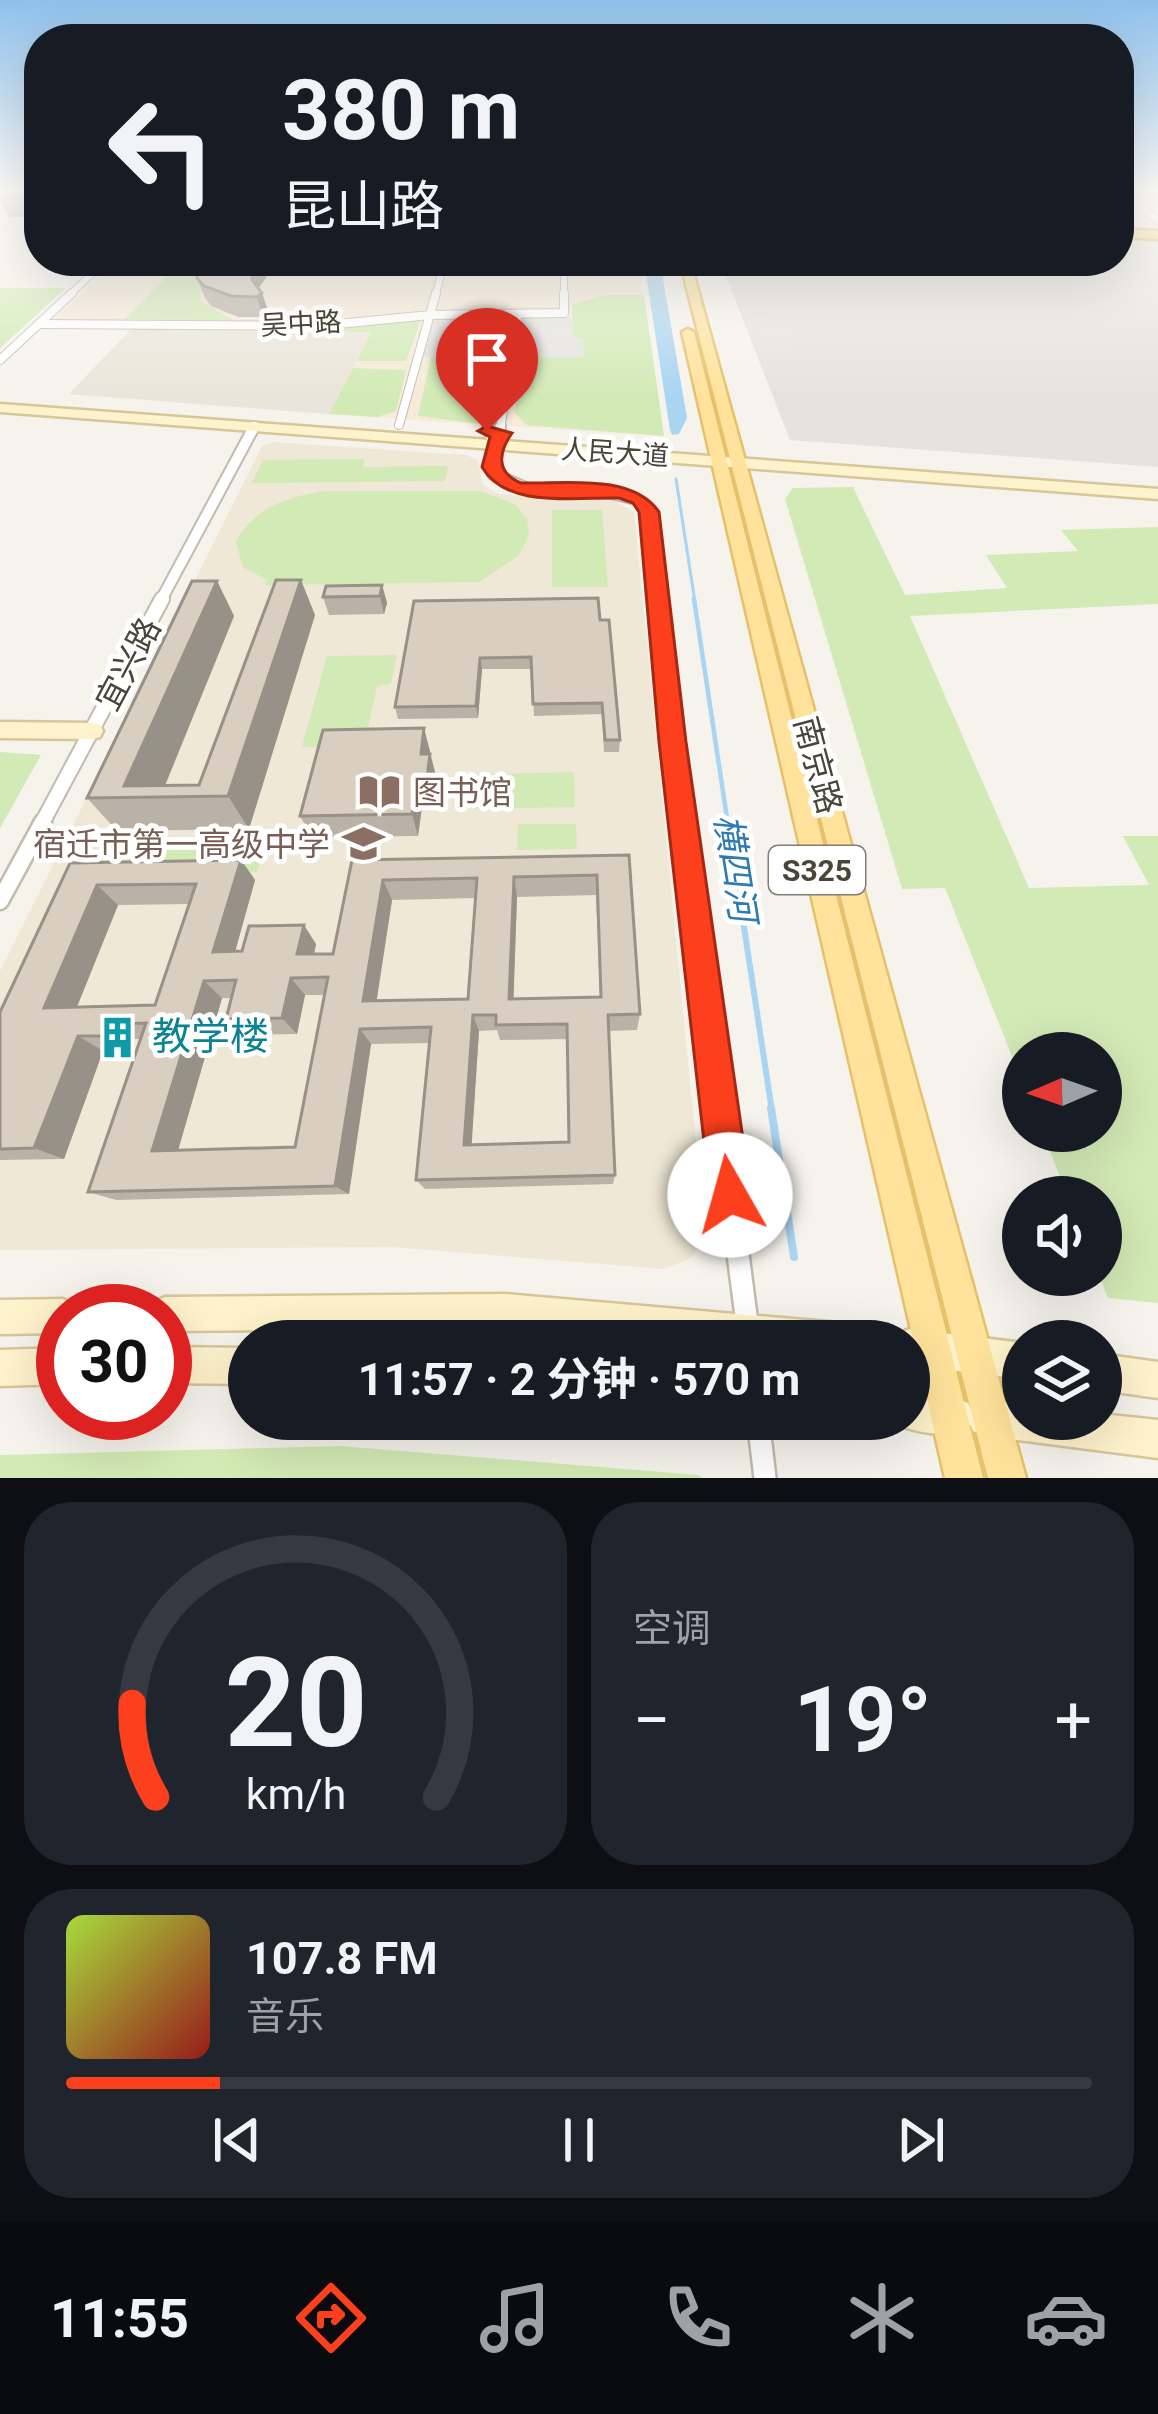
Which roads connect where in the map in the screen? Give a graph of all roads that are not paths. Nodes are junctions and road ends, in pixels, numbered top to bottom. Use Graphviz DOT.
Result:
graph roads {
  1 [pos="90,276"];
  2 [pos="441,276"];
  3 [pos="564,276"];
  4 [pos="677,276"];
  5 [pos="688,276"];
  6 [pos="503,314"];
  7 [pos="518,314"];
  8 [pos="430,315"];
  9 [pos="39,324"];
  10 [pos="0,360"];
  11 [pos="0,397"];
  12 [pos="0,407"];
  13 [pos="399,425"];
  14 [pos="255,426"];
  15 [pos="495,436"];
  16 [pos="726,454"];
  17 [pos="1158,480"];
  18 [pos="1158,494"];
  19 [pos="0,730"];
  20 [pos="93,731"];
  21 [pos="0,901"];
  22 [pos="192,1314"];
  23 [pos="36,1316"];
  24 [pos="0,1317"];
  25 [pos="614,1320"];
  26 [pos="747,1320"];
  27 [pos="916,1320"];
  28 [pos="930,1349"];
  29 [pos="974,1355"];
  30 [pos="1002,1358"];
  31 [pos="192,1365"];
  32 [pos="228,1366"];
  33 [pos="36,1367"];
  34 [pos="930,1367"];
  35 [pos="0,1368"];
  36 [pos="1122,1375"];
  37 [pos="1158,1380"];
  38 [pos="930,1413"];
  39 [pos="950,1415"];
  40 [pos="991,1418"];
  41 [pos="1158,1439"];
  42 [pos="760,1440"];
  43 [pos="765,1478"];
  44 [pos="964,1478"];
  45 [pos="1007,1478"];
  1 -- 9 [label="street"];
  2 -- 8 [label="street"];
  3 -- 7 [label="street, 吴中路"];
  4 -- 16 [label="main road, 南京路 / S325"];
  5 -- 16 [label="main road, 南京路 / S325"];
  6 -- 7 [label="street, 吴中路"];
  6 -- 8 [label="street, 吴中路"];
  6 -- 15 [label="street"];
  7 -- 15 [label="street"];
  8 -- 9 [label="street, 吴中路"];
  8 -- 13 [label="street"];
  9 -- 10 [label="street"];
  11 -- 13 [label="street, 人民大道"];
  12 -- 14 [label="street, 人民大道"];
  13 -- 15 [label="street, 人民大道"];
  14 -- 15 [label="street, 人民大道"];
  14 -- 20 [label="street, 宜兴路"];
  15 -- 16 [label="street, 人民大道"];
  15 -- 26 [label="street"];
  16 -- 17 [label="street, 人民大道"];
  16 -- 18 [label="street, 人民大道"];
  16 -- 27 [label="main road, 南京路 / S325"];
  16 -- 29 [label="main road, 南京路 / S325"];
  19 -- 20 [label="street"];
  20 -- 21 [label="street, 宜兴路"];
  22 -- 25 [label="street"];
  23 -- 24 [label="street"];
  28 -- 29 [label="street"];
  29 -- 30 [label="street"];
  29 -- 40 [label="main road, 南京路 / S325"];
  31 -- 32 [label="street"];
  33 -- 35 [label="street"];
  34 -- 39 [label="main road, 南京路 / S325"];
  36 -- 37 [label="street"];
  38 -- 39 [label="street"];
  39 -- 40 [label="street"];
  39 -- 44 [label="main road, 南京路 / S325"];
  40 -- 41 [label="street"];
  40 -- 45 [label="main road, 南京路 / S325"];
  42 -- 43 [label="street"];
}
